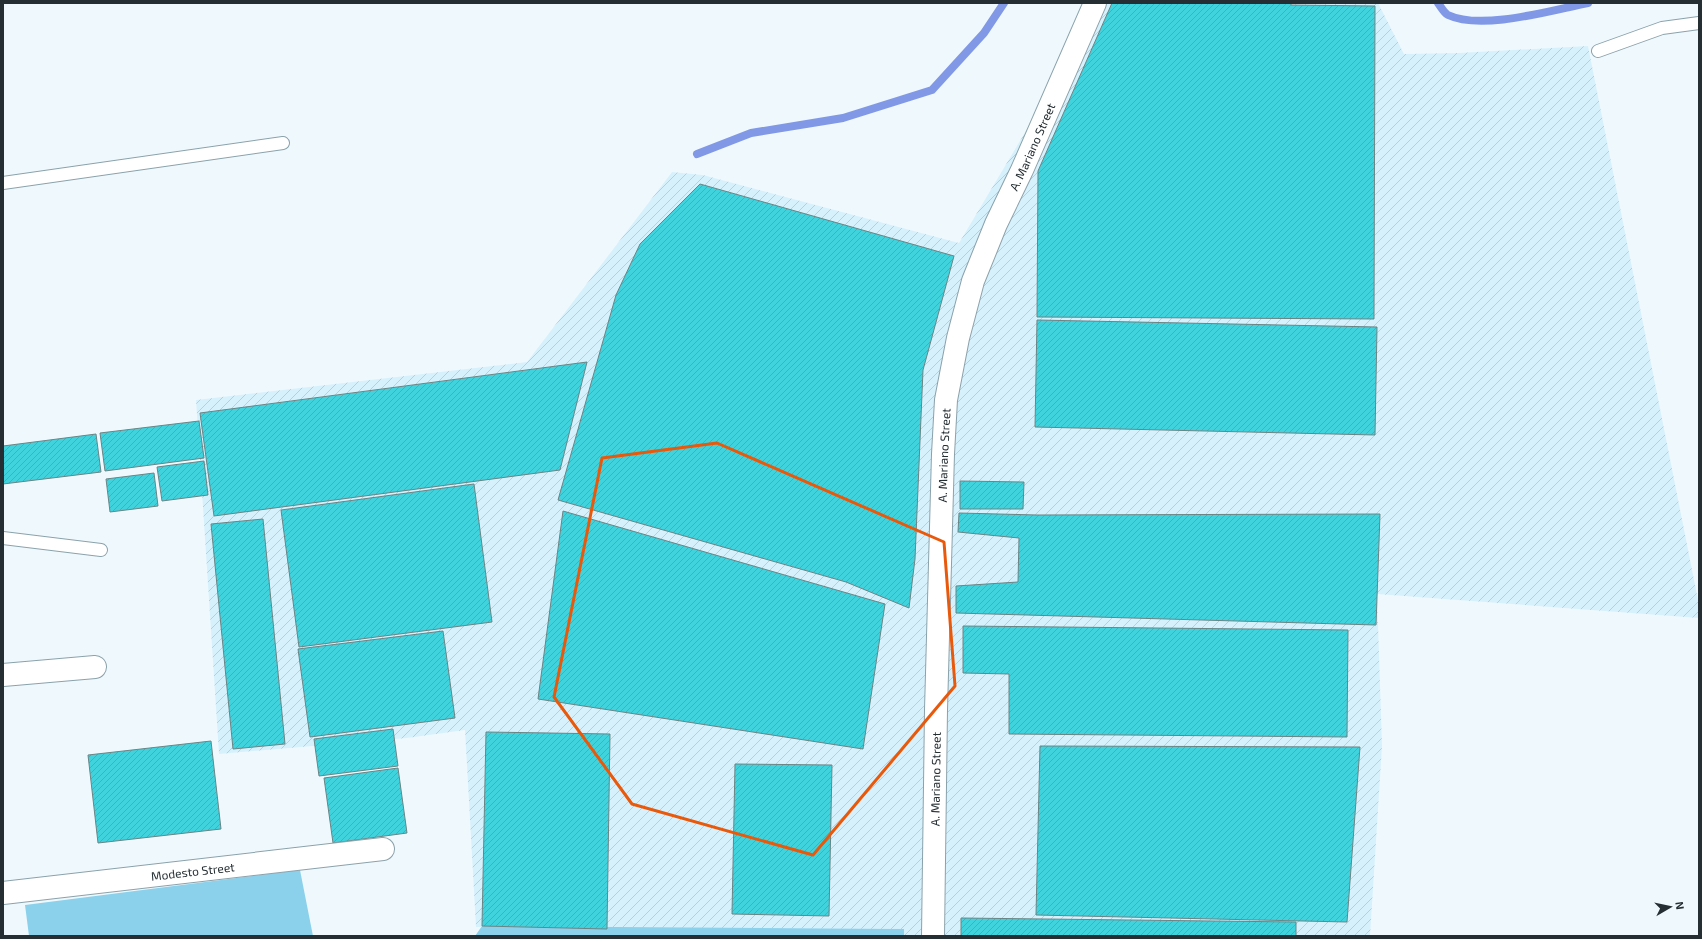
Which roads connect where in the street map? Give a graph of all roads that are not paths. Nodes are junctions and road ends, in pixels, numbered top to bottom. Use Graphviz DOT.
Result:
graph roads {
  1 [pos="1095,3"];
  2 [pos="1699,23"];
  3 [pos="1598,51"];
  4 [pos="283,143"];
  5 [pos="3,184"];
  6 [pos="3,538"];
  7 [pos="101,550"];
  8 [pos="95,667"];
  9 [pos="3,675"];
  10 [pos="383,849"];
  11 [pos="3,894"];
  12 [pos="933,936"];
  1 -- 12 [label="street, A. Mariano Street"];
  2 -- 3 [label="lane"];
  4 -- 5 [label="lane"];
  6 -- 7 [label="lane"];
  8 -- 9 [label="street"];
  10 -- 11 [label="street, Modesto Street"];
}
